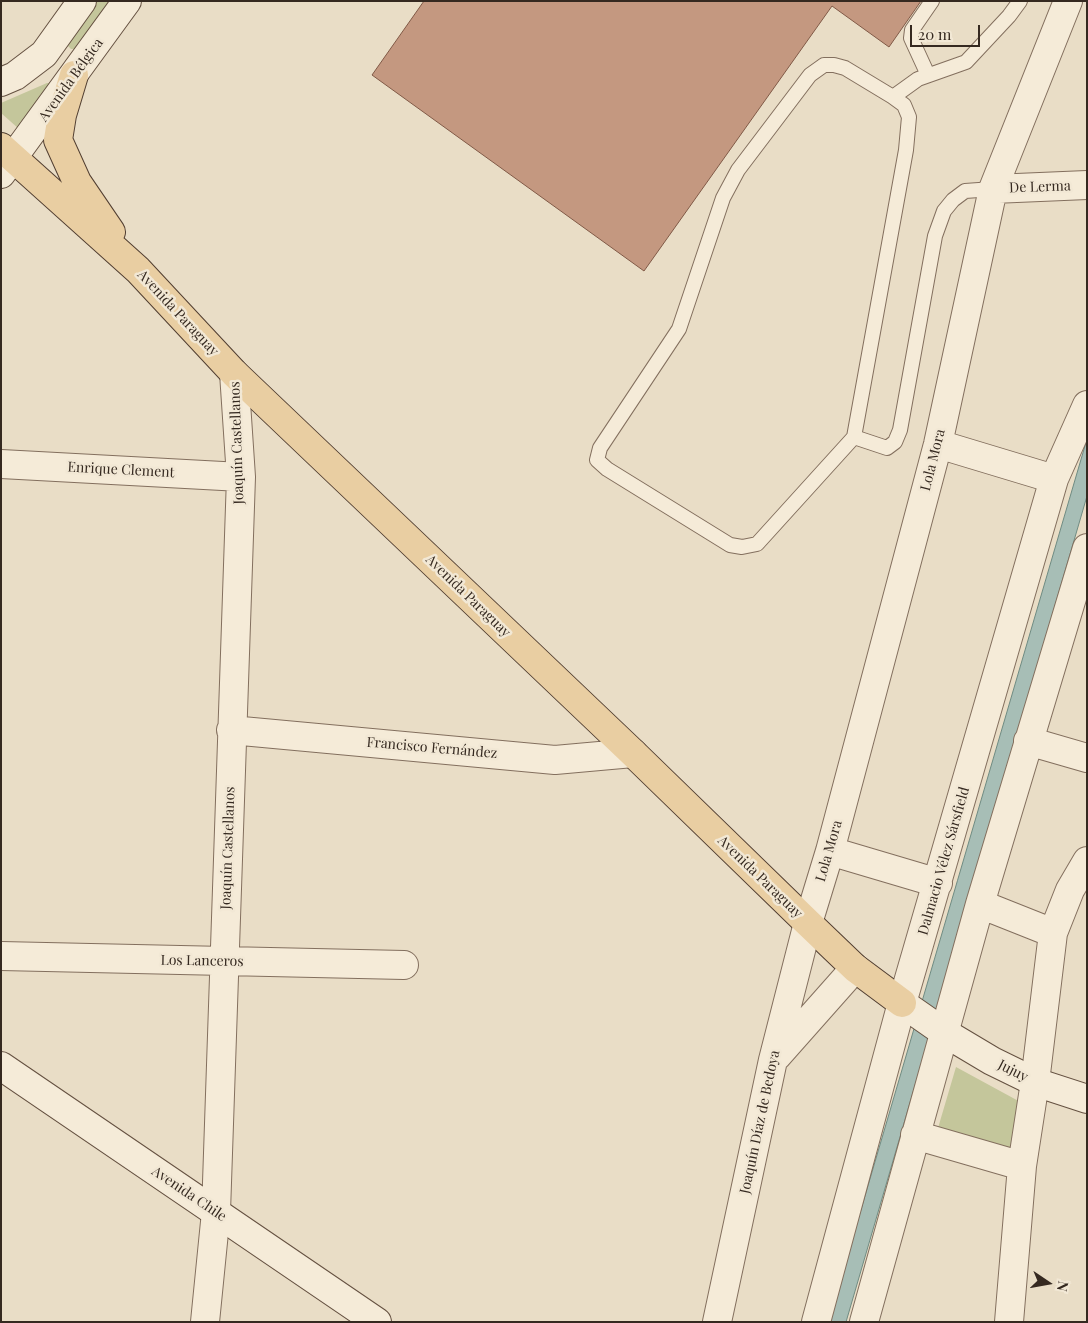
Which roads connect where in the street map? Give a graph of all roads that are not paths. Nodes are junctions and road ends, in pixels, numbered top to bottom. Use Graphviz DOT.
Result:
graph roads {
  1 [pos="82,1"];
  2 [pos="127,1"];
  3 [pos="932,1"];
  4 [pos="1020,1"];
  5 [pos="1068,1"];
  6 [pos="74,75"];
  7 [pos="928,75"];
  8 [pos="1,82"];
  9 [pos="893,96"];
  10 [pos="6,160"];
  11 [pos="1087,185"];
  12 [pos="993,189"];
  13 [pos="138,270"];
  14 [pos="234,373"];
  15 [pos="1087,405"];
  16 [pos="854,437"];
  17 [pos="938,444"];
  18 [pos="1,464"];
  19 [pos="241,477"];
  20 [pos="1054,478"];
  21 [pos="1087,548"];
  22 [pos="231,730"];
  23 [pos="1028,741"];
  24 [pos="633,752"];
  25 [pos="1087,758"];
  26 [pos="830,851"];
  27 [pos="1087,861"];
  28 [pos="938,883"];
  29 [pos="980,904"];
  30 [pos="808,923"];
  31 [pos="1053,933"];
  32 [pos="1,956"];
  33 [pos="224,961"];
  34 [pos="404,965"];
  35 [pos="855,968"];
  36 [pos="902,1003"];
  37 [pos="945,1033"];
  38 [pos="773,1060"];
  39 [pos="1,1066"];
  40 [pos="1035,1082"];
  41 [pos="1087,1099"];
  42 [pos="915,1135"];
  43 [pos="1022,1166"];
  44 [pos="216,1212"];
  45 [pos="205,1322"];
  46 [pos="377,1322"];
  47 [pos="717,1322"];
  48 [pos="816,1322"];
  49 [pos="864,1322"];
  50 [pos="1009,1322"];
  1 -- 8 [label="street"];
  2 -- 6 [label="street, Avenida Bélgica"];
  3 -- 7 [label="lane"];
  4 -- 7 [label="lane"];
  5 -- 12 [label="street, Lola Mora"];
  6 -- 10 [label="street, Avenida Bélgica"];
  6 -- 13 [label="main road"];
  7 -- 9 [label="lane"];
  9 -- 16 [label="lane"];
  9 -- 16 [label="lane"];
  10 -- 13 [label="main road, Avenida Paraguay"];
  11 -- 12 [label="street, De Lerma"];
  12 -- 16 [label="lane"];
  12 -- 17 [label="street, Lola Mora"];
  13 -- 14 [label="main road, Avenida Paraguay"];
  14 -- 19 [label="street, Joaquín Castellanos"];
  14 -- 24 [label="main road, Avenida Paraguay"];
  15 -- 20 [label="street, Dalmacio Vélez Sársfield"];
  17 -- 20 [label="street"];
  17 -- 26 [label="street, Lola Mora"];
  18 -- 19 [label="street, Enrique Clement"];
  19 -- 22 [label="street, Joaquín Castellanos"];
  20 -- 28 [label="street, Dalmacio Vélez Sársfield"];
  21 -- 23 [label="street"];
  22 -- 24 [label="street, Francisco Fernández"];
  22 -- 33 [label="street, Joaquín Castellanos"];
  23 -- 25 [label="street"];
  23 -- 29 [label="street"];
  24 -- 30 [label="main road, Avenida Paraguay"];
  26 -- 28 [label="street"];
  26 -- 30 [label="street, Lola Mora"];
  27 -- 31 [label="street"];
  28 -- 36 [label="street, Dalmacio Vélez Sársfield"];
  29 -- 31 [label="street"];
  29 -- 37 [label="street"];
  30 -- 35 [label="main road, Avenida Paraguay"];
  30 -- 38 [label="street, Joaquín Díaz de Bedoya"];
  31 -- 40 [label="street"];
  32 -- 33 [label="street, Los Lanceros"];
  33 -- 34 [label="street, Los Lanceros"];
  33 -- 44 [label="street, Joaquín Castellanos"];
  35 -- 36 [label="main road, Avenida Paraguay"];
  35 -- 38 [label="street"];
  36 -- 37 [label="street, Avenida Paraguay"];
  36 -- 48 [label="street, Dalmacio Vélez Sársfield"];
  37 -- 40 [label="street, Jujuy"];
  37 -- 42 [label="street"];
  38 -- 47 [label="street, Joaquín Díaz de Bedoya"];
  39 -- 44 [label="street, Avenida Chile"];
  40 -- 41 [label="street, Jujuy"];
  40 -- 43 [label="street"];
  42 -- 43 [label="street"];
  42 -- 49 [label="street"];
  43 -- 50 [label="street"];
  44 -- 45 [label="street, Joaquín Castellanos"];
  44 -- 46 [label="street, Avenida Chile"];
}
